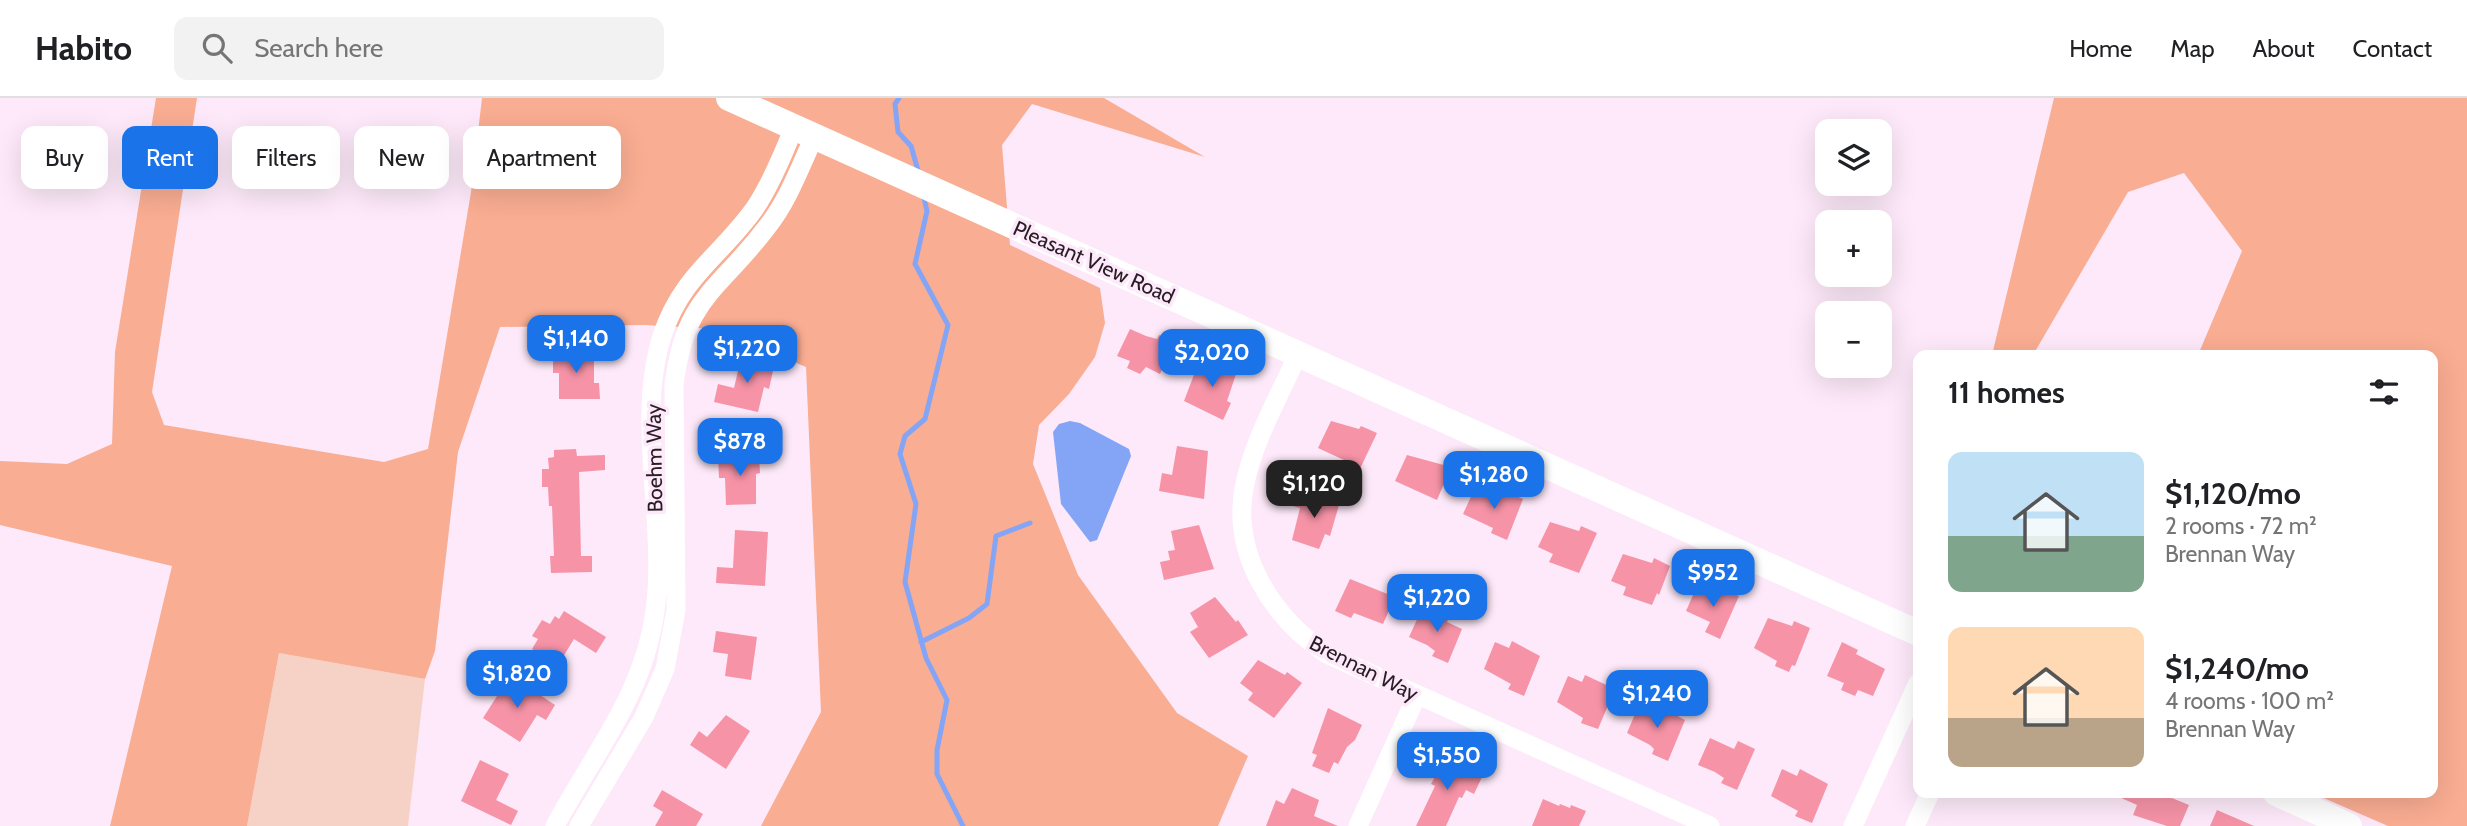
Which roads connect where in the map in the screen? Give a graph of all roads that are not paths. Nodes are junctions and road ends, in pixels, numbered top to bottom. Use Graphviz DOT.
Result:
graph roads {
  1 [pos="729,98"];
  2 [pos="804,132"];
  3 [pos="689,282"];
  4 [pos="706,295"];
  5 [pos="1298,354"];
  6 [pos="677,596"];
  7 [pos="656,600"];
  8 [pos="1913,631"];
  9 [pos="1913,694"];
  10 [pos="1417,695"];
  11 [pos="614,725"];
  12 [pos="635,732"];
  13 [pos="1928,798"];
  14 [pos="2287,798"];
  15 [pos="555,826"];
  16 [pos="579,826"];
  17 [pos="1358,826"];
  18 [pos="1710,826"];
  19 [pos="1853,826"];
  20 [pos="1915,826"];
  21 [pos="2349,826"];
  1 -- 2 [label="street, Pleasant View Road"];
  2 -- 3 [label="street, Boehm Way"];
  2 -- 4 [label="street, Boehm Way"];
  2 -- 5 [label="street, Pleasant View Road"];
  3 -- 4 [label="street"];
  3 -- 7 [label="street, Boehm Way"];
  4 -- 6 [label="street, Boehm Way"];
  5 -- 8 [label="street, Pleasant View Road"];
  5 -- 10 [label="street, Brennan Way"];
  6 -- 7 [label="street"];
  6 -- 12 [label="street, Boehm Way"];
  7 -- 11 [label="street, Boehm Way"];
  9 -- 19 [label="street"];
  10 -- 17 [label="street"];
  10 -- 18 [label="street, Brennan Way"];
  11 -- 12 [label="street"];
  11 -- 15 [label="street, Boehm Way"];
  12 -- 16 [label="street, Boehm Way"];
  13 -- 20 [label="street"];
  14 -- 21 [label="street"];
}
